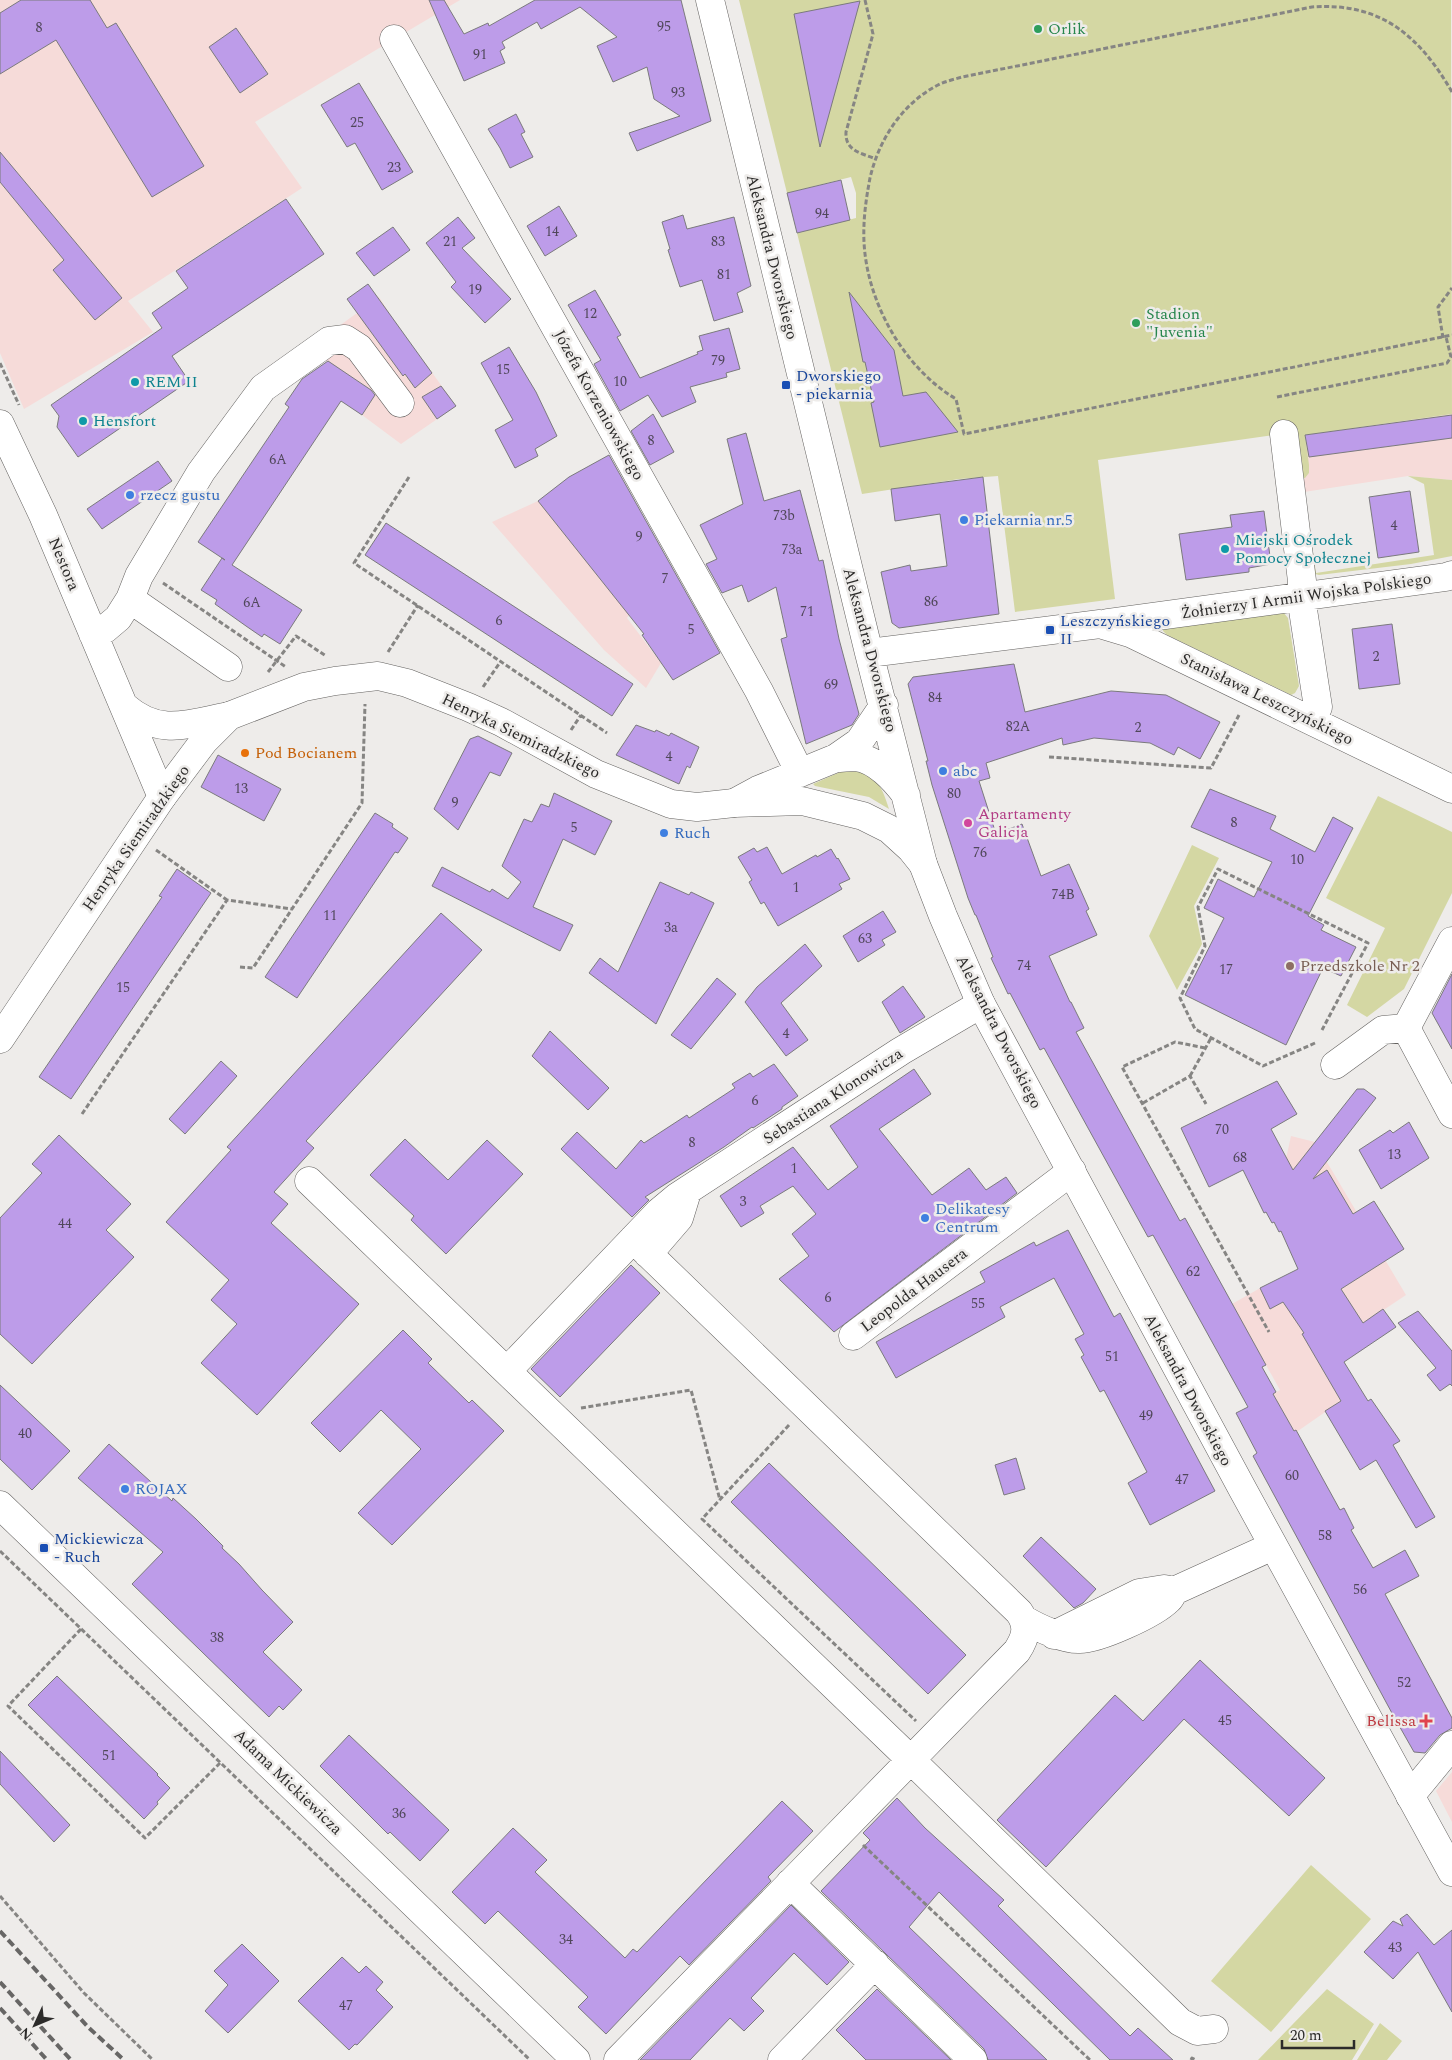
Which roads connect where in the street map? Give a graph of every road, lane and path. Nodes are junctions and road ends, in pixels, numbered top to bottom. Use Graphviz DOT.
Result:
graph roads {
  1 [pos="710,0"];
  2 [pos="865,0"];
  3 [pos="394,39"];
  4 [pos="1452,92"];
  5 [pos="876,159"];
  6 [pos="1452,288"];
  7 [pos="1452,335"];
  8 [pos="1445,337"];
  9 [pos="1278,397"];
  10 [pos="400,403"];
  11 [pos="0,424"];
  12 [pos="1284,434"];
  13 [pos="409,477"];
  14 [pos="1452,575"];
  15 [pos="159,581"];
  16 [pos="1301,597"];
  17 [pos="130,600"];
  18 [pos="418,605"];
  19 [pos="1100,624"];
  20 [pos="93,634"];
  21 [pos="869,652"];
  22 [pos="327,656"];
  23 [pos="384,658"];
  24 [pos="277,661"];
  25 [pos="228,667"];
  26 [pos="293,671"];
  27 [pos="263,679"];
  28 [pos="365,704"];
  29 [pos="884,705"];
  30 [pos="124,706"];
  31 [pos="1241,712"];
  32 [pos="229,716"];
  33 [pos="1312,721"];
  34 [pos="607,733"];
  35 [pos="1049,757"];
  36 [pos="836,758"];
  37 [pos="800,773"];
  38 [pos="1452,789"];
  39 [pos="162,796"];
  40 [pos="908,799"];
  41 [pos="734,803"];
  42 [pos="151,847"];
  43 [pos="924,864"];
  44 [pos="227,900"];
  45 [pos="292,909"];
  46 [pos="1452,941"];
  47 [pos="240,967"];
  48 [pos="981,1004"];
  49 [pos="1406,1028"];
  50 [pos="1322,1030"];
  51 [pos="1211,1038"];
  52 [pos="0,1039"];
  53 [pos="1315,1043"];
  54 [pos="1205,1048"];
  55 [pos="1335,1065"];
  56 [pos="1190,1076"];
  57 [pos="1143,1103"];
  58 [pos="1206,1104"];
  59 [pos="82,1114"];
  60 [pos="1452,1114"];
  61 [pos="1072,1170"];
  62 [pos="309,1181"];
  63 [pos="641,1247"];
  64 [pos="1269,1332"];
  65 [pos="853,1336"];
  66 [pos="507,1371"];
  67 [pos="806,1407"];
  68 [pos="550,1412"];
  69 [pos="720,1500"];
  70 [pos="0,1505"];
  71 [pos="1273,1546"];
  72 [pos="0,1551"];
  73 [pos="1025,1620"];
  74 [pos="81,1629"];
  75 [pos="1059,1634"];
  76 [pos="1017,1651"];
  77 [pos="932,1737"];
  78 [pos="1452,1745"];
  79 [pos="910,1759"];
  80 [pos="220,1763"];
  81 [pos="1410,1796"];
  82 [pos="844,1827"];
  83 [pos="1452,1872"];
  84 [pos="790,1883"];
  85 [pos="0,1896"];
  86 [pos="875,1964"];
  87 [pos="1214,2029"];
  88 [pos="153,2060"];
  89 [pos="530,2060"];
  90 [pos="576,2060"];
  91 [pos="618,2060"];
  92 [pos="782,2060"];
  93 [pos="973,2060"];
  94 [pos="1090,2060"];
  95 [pos="1191,2060"];
  96 [pos="1196,2060"];
  1 -- 21 [label="street, Aleksandra Dworskiego"];
  2 -- 5 [label="path"];
  3 -- 37 [label="street, Józefa Korzeniowskiego"];
  4 -- 5 [label="path"];
  5 -- 8 [label="path"];
  6 -- 8 [label="path"];
  7 -- 8 [label="path"];
  8 -- 9 [label="path"];
  10 -- 17 [label="street"];
  11 -- 20 [label="street, Nestora"];
  12 -- 16 [label="street"];
  13 -- 18 [label="path"];
  14 -- 16 [label="street, Żołnierzy I Armii Wojska Polskiego"];
  15 -- 24 [label="path"];
  16 -- 19 [label="street, Żołnierzy I Armii Wojska Polskiego"];
  16 -- 33 [label="street"];
  17 -- 20 [label="street"];
  17 -- 25 [label="street"];
  18 -- 23 [label="path"];
  18 -- 34 [label="path"];
  19 -- 21 [label="street, Stanisława Leszczyńskiego"];
  19 -- 33 [label="street, Stanisława Leszczyńskiego"];
  20 -- 30 [label="street, Nestora"];
  21 -- 29 [label="street, Aleksandra Dworskiego"];
  22 -- 24 [label="path"];
  24 -- 26 [label="path"];
  24 -- 27 [label="path"];
  28 -- 45 [label="path"];
  29 -- 36 [label="street"];
  29 -- 40 [label="street, Aleksandra Dworskiego"];
  30 -- 32 [label="street"];
  30 -- 39 [label="street, Nestora"];
  31 -- 35 [label="path"];
  32 -- 39 [label="street, Henryka Siemiradzkiego"];
  32 -- 41 [label="street, Henryka Siemiradzkiego"];
  33 -- 38 [label="street, Stanisława Leszczyńskiego"];
  36 -- 37 [label="street"];
  36 -- 40 [label="street"];
  37 -- 41 [label="street"];
  39 -- 52 [label="street, Henryka Siemiradzkiego"];
  40 -- 43 [label="street, Aleksandra Dworskiego"];
  41 -- 43 [label="street, Henryka Siemiradzkiego"];
  42 -- 44 [label="path"];
  43 -- 48 [label="street, Aleksandra Dworskiego"];
  44 -- 45 [label="path"];
  44 -- 59 [label="path"];
  45 -- 47 [label="path"];
  46 -- 49 [label="street"];
  48 -- 61 [label="street, Aleksandra Dworskiego"];
  48 -- 63 [label="street, Sebastiana Klonowicza"];
  49 -- 55 [label="street"];
  49 -- 60 [label="street"];
  50 -- 51 [label="path"];
  51 -- 53 [label="path"];
  51 -- 54 [label="path"];
  54 -- 56 [label="path"];
  54 -- 57 [label="path"];
  56 -- 57 [label="path"];
  56 -- 58 [label="path"];
  57 -- 64 [label="path"];
  61 -- 65 [label="street, Leopolda Hausera"];
  61 -- 71 [label="street, Aleksandra Dworskiego"];
  62 -- 66 [label="street"];
  63 -- 66 [label="street, Sebastiana Klonowicza"];
  63 -- 67 [label="street"];
  66 -- 68 [label="street"];
  67 -- 69 [label="path"];
  67 -- 73 [label="street"];
  68 -- 69 [label="path"];
  68 -- 79 [label="street"];
  69 -- 77 [label="path"];
  70 -- 90 [label="street, Adama Mickiewicza"];
  71 -- 75 [label="street"];
  71 -- 81 [label="street, Aleksandra Dworskiego"];
  72 -- 74 [label="path"];
  73 -- 75 [label="street"];
  73 -- 76 [label="street"];
  74 -- 80 [label="path"];
  74 -- 80 [label="path"];
  75 -- 76 [label="street"];
  76 -- 77 [label="street"];
  77 -- 79 [label="street"];
  78 -- 81 [label="street"];
  79 -- 82 [label="street"];
  79 -- 87 [label="street"];
  80 -- 89 [label="path"];
  81 -- 83 [label="street, Aleksandra Dworskiego"];
  82 -- 84 [label="street"];
  82 -- 94 [label="path"];
  84 -- 86 [label="street"];
  84 -- 91 [label="street"];
  85 -- 88 [label="path"];
  86 -- 92 [label="street"];
  86 -- 93 [label="street"];
  95 -- 96 [label="path"];
}
